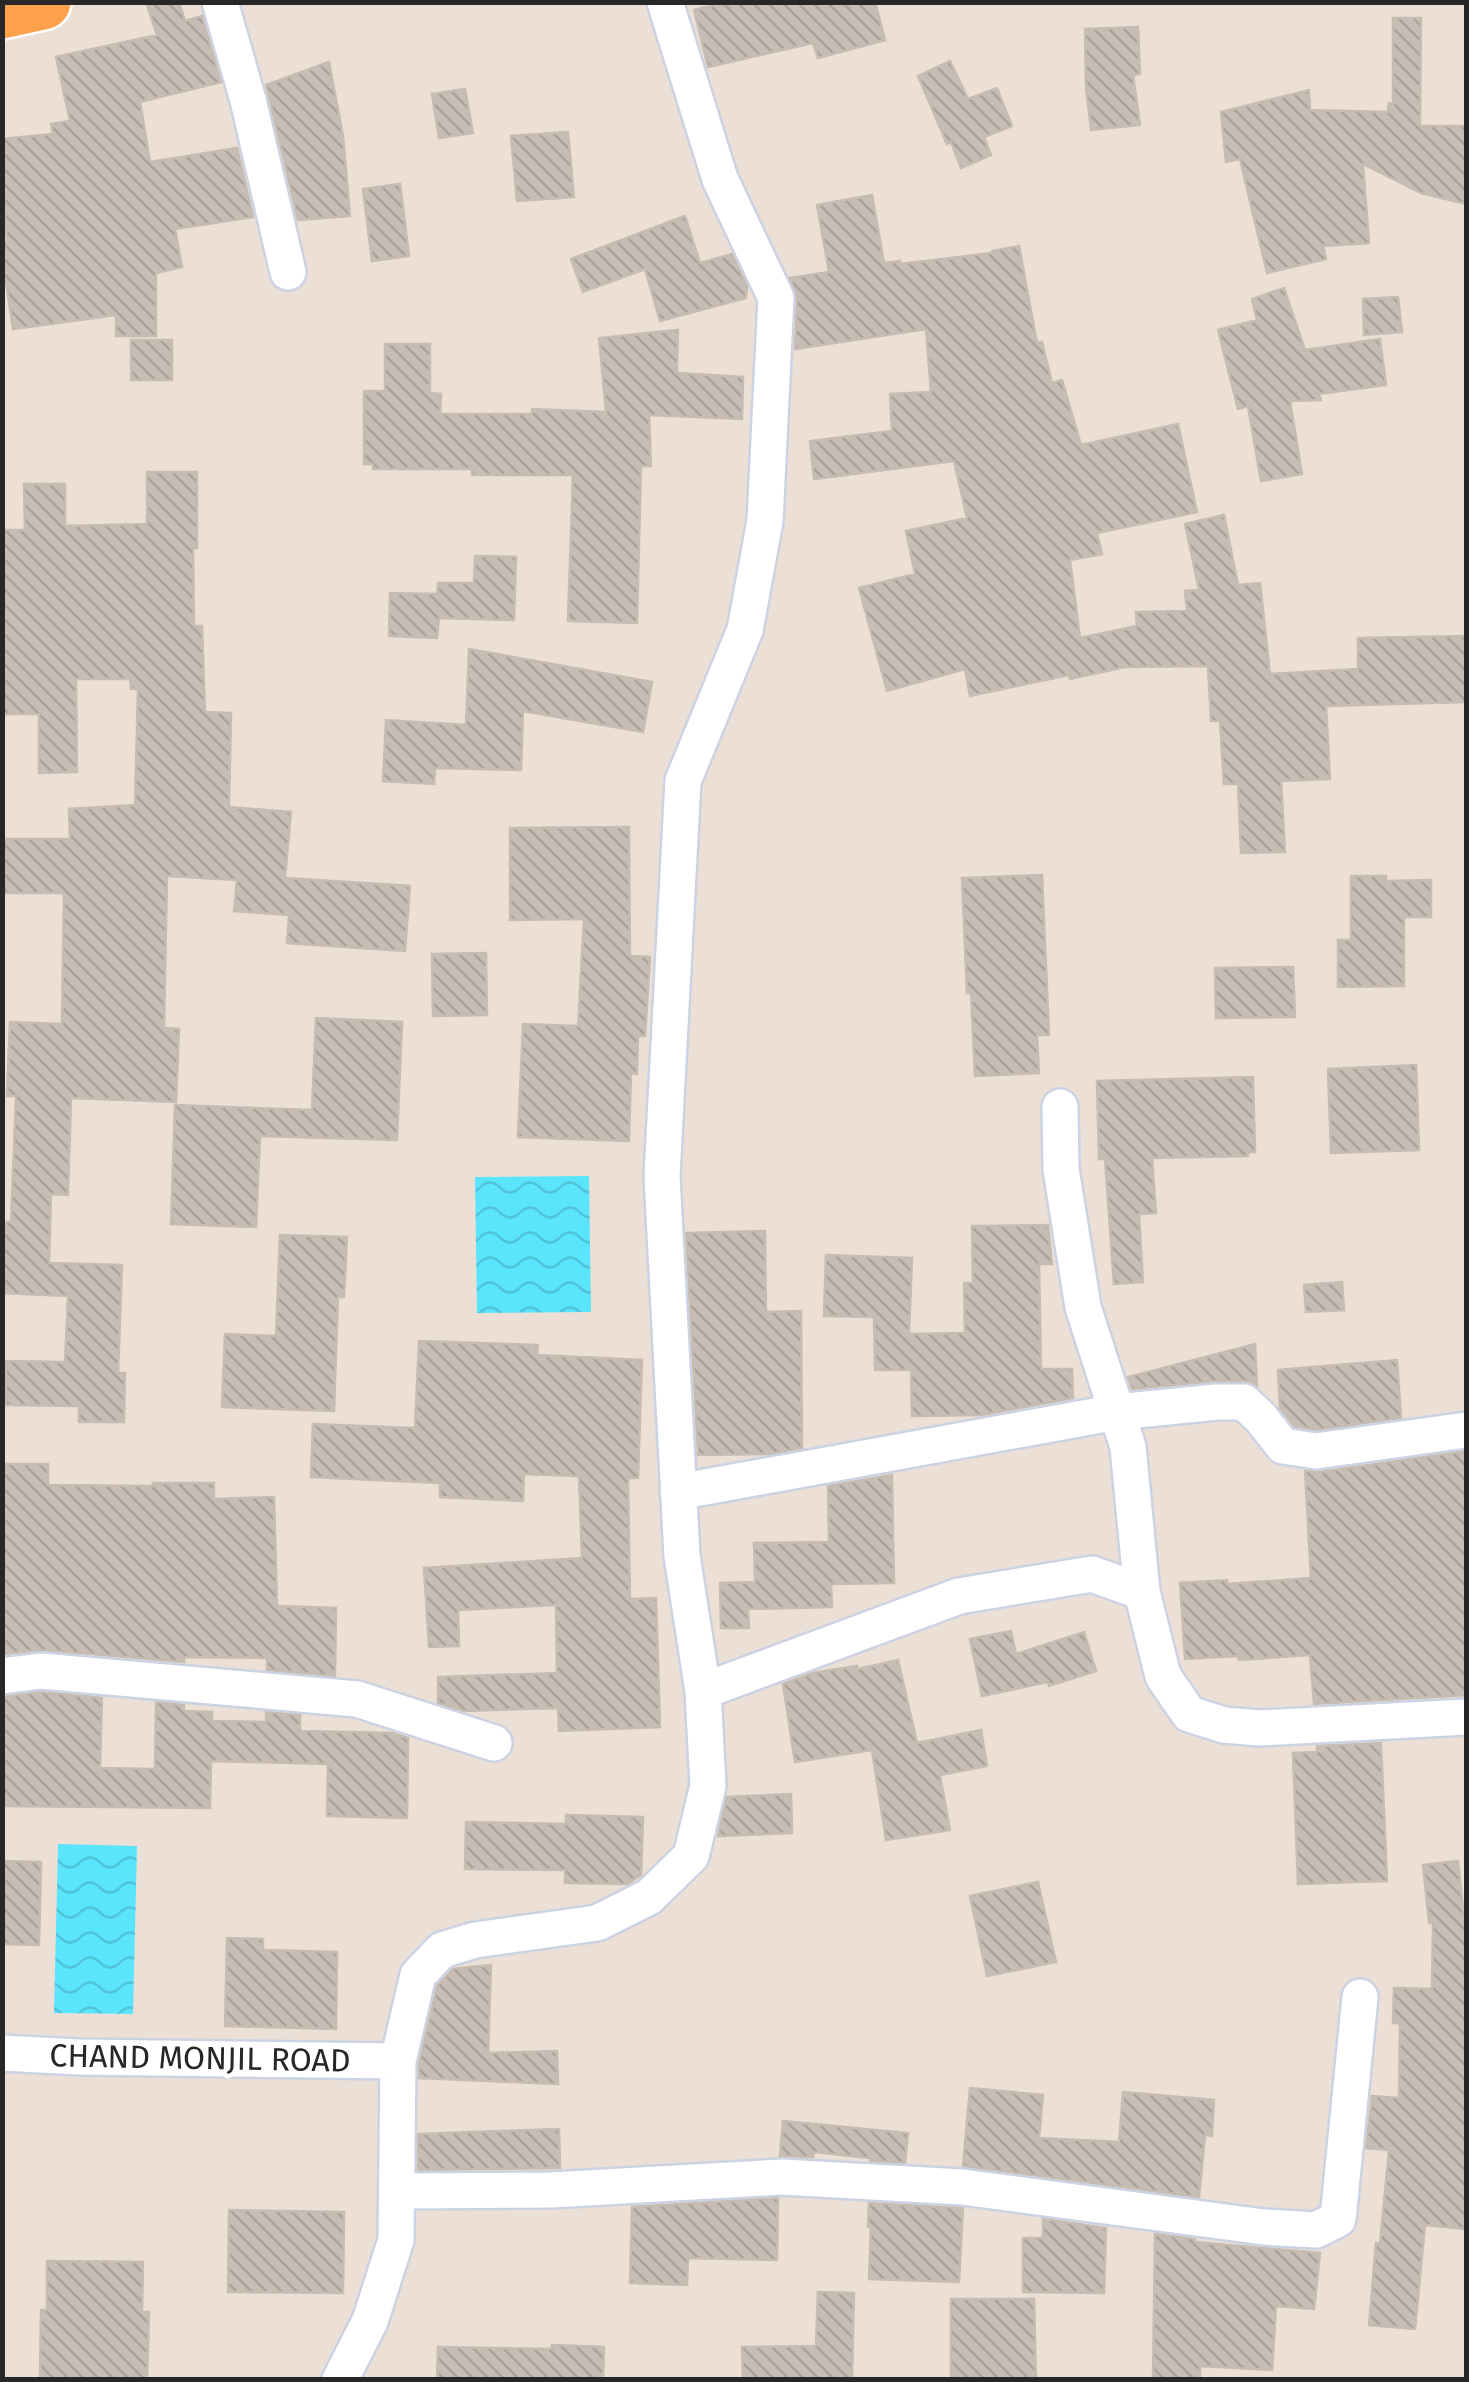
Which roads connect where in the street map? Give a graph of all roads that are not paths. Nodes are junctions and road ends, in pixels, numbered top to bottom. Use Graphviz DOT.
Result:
graph roads {
  1 [pos="44,2"];
  2 [pos="220,2"];
  3 [pos="665,2"];
  4 [pos="2,11"];
  5 [pos="288,272"];
  6 [pos="1060,1106"];
  7 [pos="1117,1412"];
  8 [pos="1466,1430"];
  9 [pos="678,1492"];
  10 [pos="1142,1592"];
  11 [pos="2,1676"];
  12 [pos="703,1692"];
  13 [pos="1466,1718"];
  14 [pos="494,1743"];
  15 [pos="1360,1997"];
  16 [pos="2,2053"];
  17 [pos="398,2061"];
  18 [pos="398,2191"];
  19 [pos="340,2380"];
  1 -- 4 [label="highway"];
  2 -- 5 [label="street"];
  3 -- 9 [label="street"];
  6 -- 7 [label="street"];
  7 -- 8 [label="street"];
  7 -- 9 [label="street"];
  7 -- 10 [label="street"];
  9 -- 12 [label="street"];
  10 -- 12 [label="street"];
  10 -- 13 [label="street"];
  11 -- 14 [label="street"];
  12 -- 17 [label="street"];
  15 -- 18 [label="street"];
  16 -- 17 [label="street, CHAND MONJIL ROAD"];
  17 -- 18 [label="street"];
  18 -- 19 [label="street"];
}
